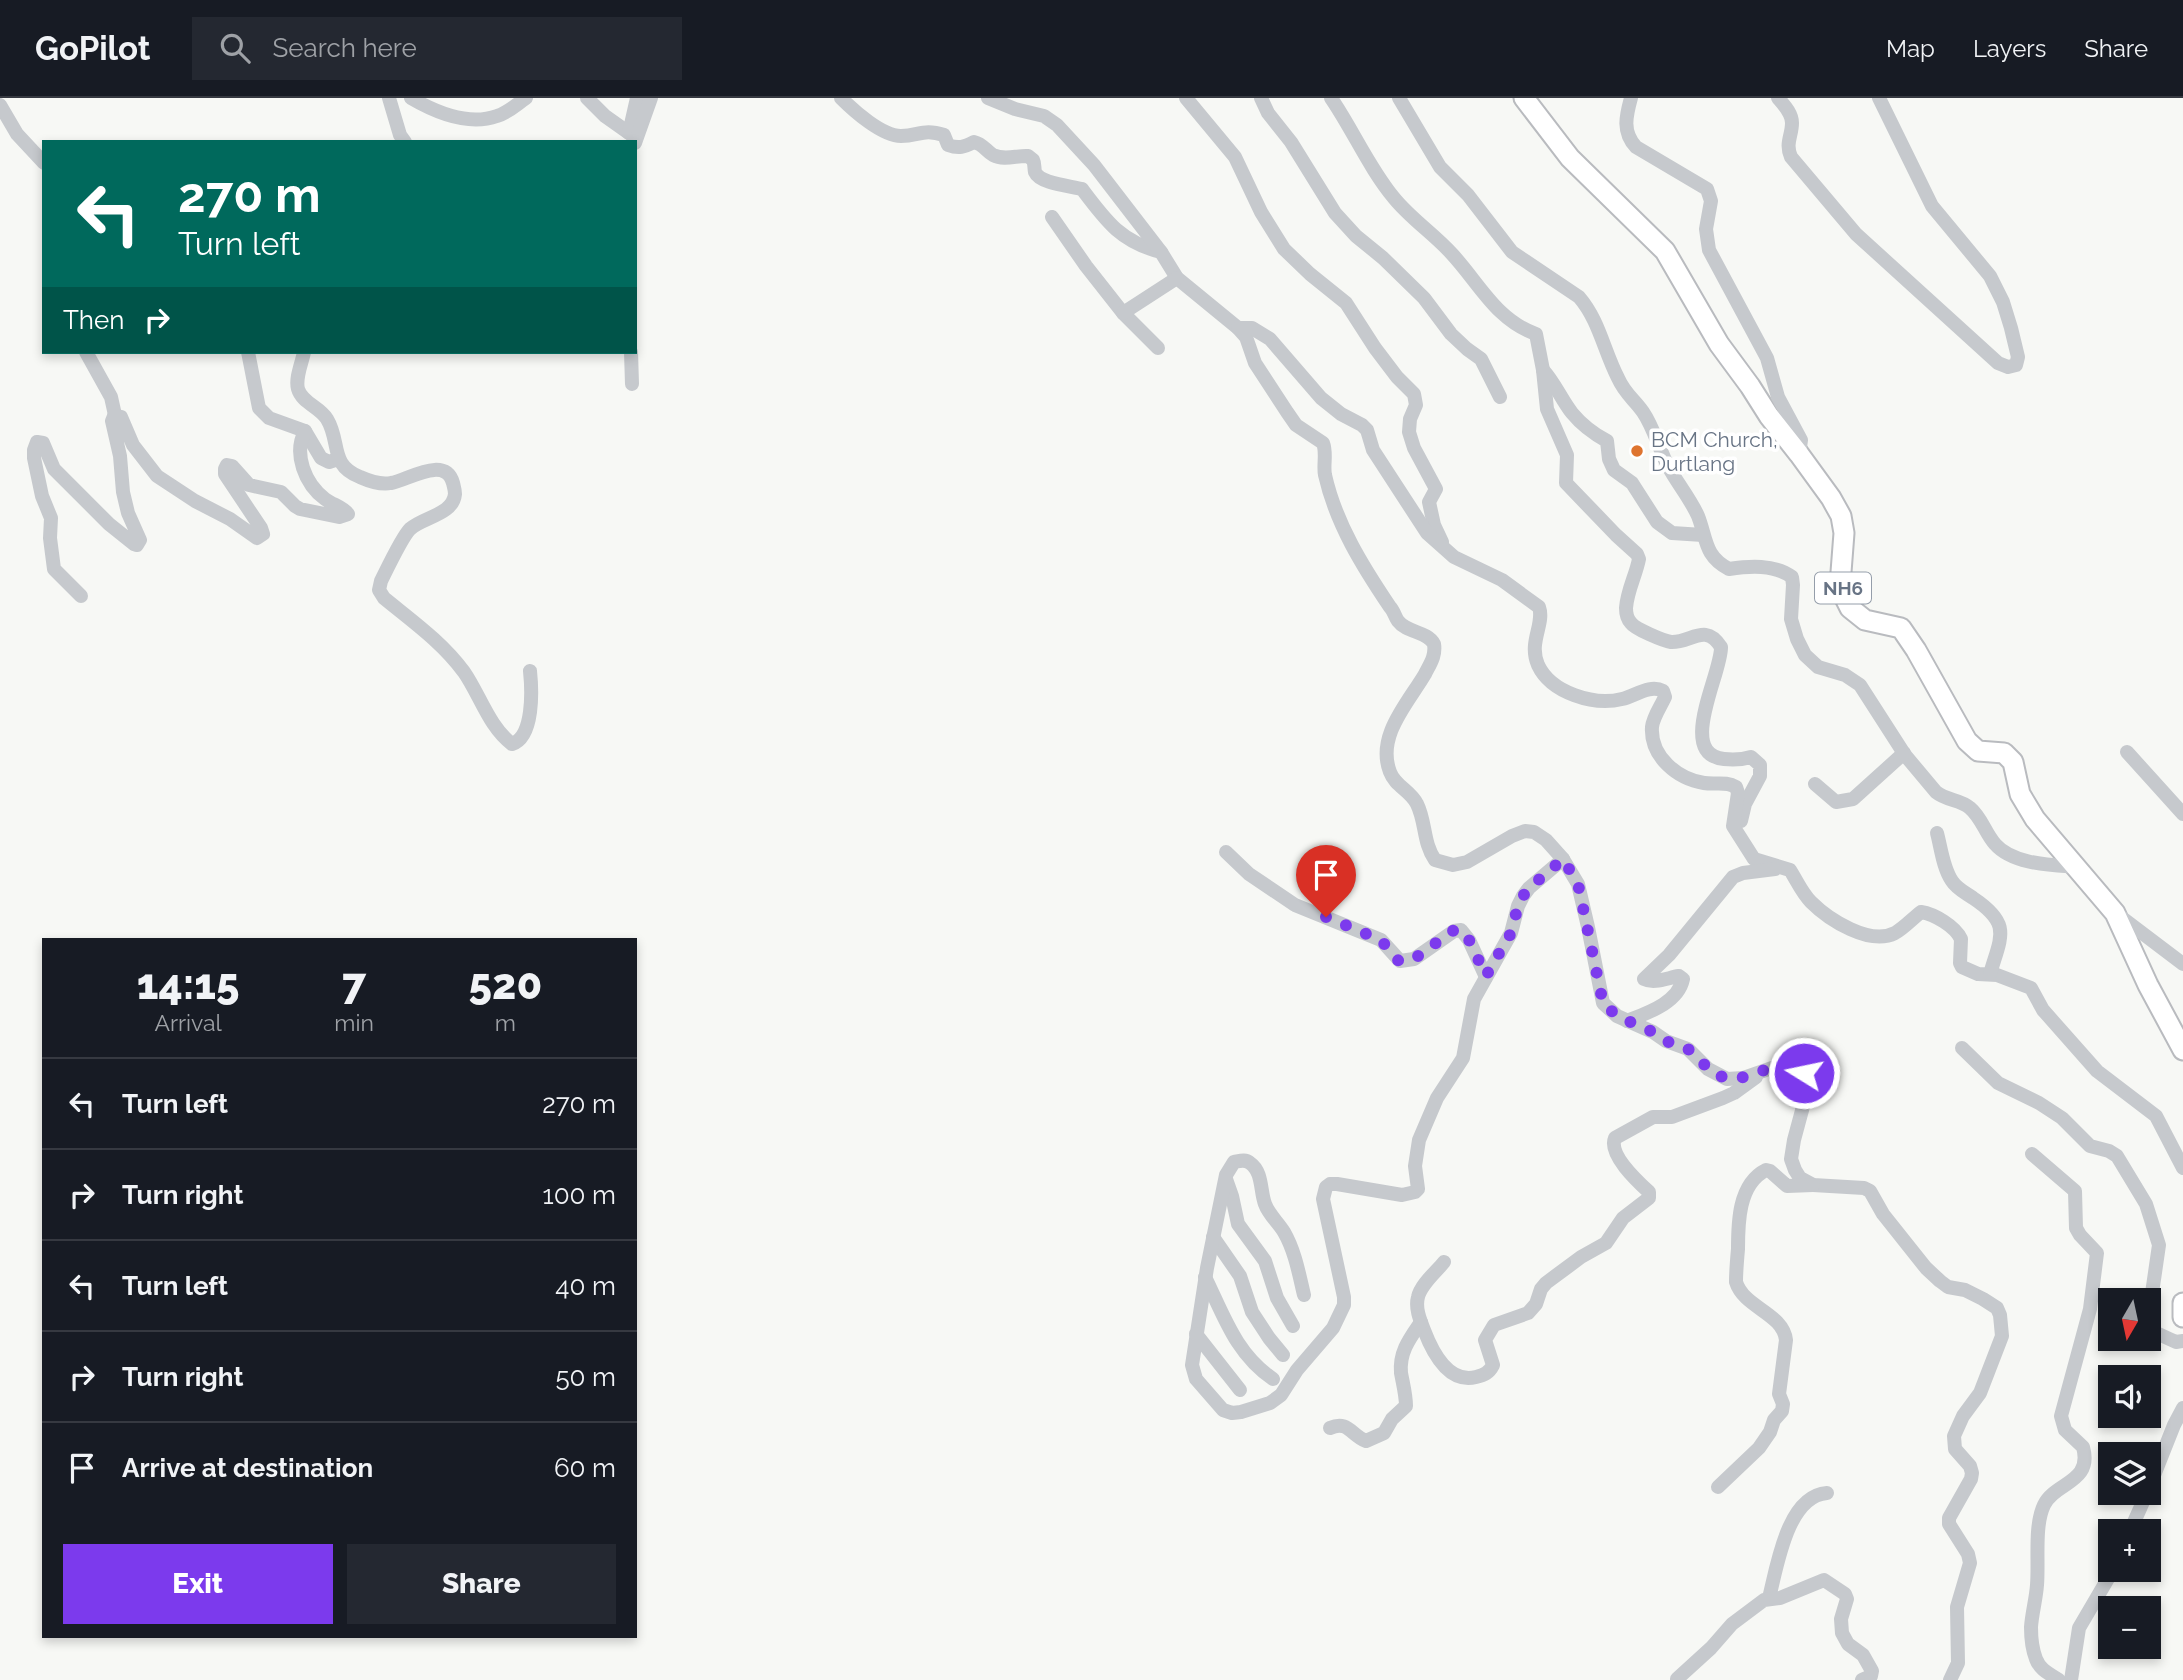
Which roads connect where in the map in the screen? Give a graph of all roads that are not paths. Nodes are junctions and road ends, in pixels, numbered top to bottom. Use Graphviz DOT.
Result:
graph roads {
  1 [pos="389,98"];
  2 [pos="411,98"];
  3 [pos="526,98"];
  4 [pos="587,98"];
  5 [pos="637,98"];
  6 [pos="651,98"];
  7 [pos="841,98"];
  8 [pos="988,98"];
  9 [pos="1186,98"];
  10 [pos="1261,98"];
  11 [pos="1331,98"];
  12 [pos="1399,98"];
  13 [pos="1524,98"];
  14 [pos="1631,98"];
  15 [pos="1778,98"];
  16 [pos="1879,98"];
  17 [pos="0,105"];
  18 [pos="633,138"];
  19 [pos="404,140"];
  20 [pos="42,161"];
  21 [pos="1052,217"];
  22 [pos="1161,252"];
  23 [pos="1177,278"];
  24 [pos="1123,313"];
  25 [pos="1238,328"];
  26 [pos="1158,348"];
  27 [pos="87,354"];
  28 [pos="248,354"];
  29 [pos="304,354"];
  30 [pos="631,354"];
  31 [pos="1544,370"];
  32 [pos="632,384"];
  33 [pos="1500,397"];
  34 [pos="115,415"];
  35 [pos="305,430"];
  36 [pos="1799,454"];
  37 [pos="338,459"];
  38 [pos="1703,535"];
  39 [pos="1454,557"];
  40 [pos="81,596"];
  41 [pos="530,671"];
  42 [pos="2127,752"];
  43 [pos="1904,753"];
  44 [pos="1815,784"];
  45 [pos="2183,814"];
  46 [pos="1937,833"];
  47 [pos="1743,843"];
  48 [pos="1226,852"];
  49 [pos="1563,859"];
  50 [pos="2078,867"];
  51 [pos="1787,868"];
  52 [pos="2115,913"];
  53 [pos="2183,964"];
  54 [pos="1990,974"];
  55 [pos="1486,976"];
  56 [pos="1627,1021"];
  57 [pos="1962,1048"];
  58 [pos="2183,1050"];
  59 [pos="1766,1070"];
  60 [pos="2032,1154"];
  61 [pos="2183,1168"];
  62 [pos="1225,1178"];
  63 [pos="1813,1185"];
  64 [pos="1213,1237"];
  65 [pos="1444,1262"];
  66 [pos="1205,1277"];
  67 [pos="1304,1296"];
  68 [pos="2183,1303"];
  69 [pos="2183,1317"];
  70 [pos="1421,1322"];
  71 [pos="1293,1326"];
  72 [pos="1196,1334"];
  73 [pos="2183,1341"];
  74 [pos="1283,1355"];
  75 [pos="1273,1379"];
  76 [pos="1240,1390"];
  77 [pos="2183,1408"];
  78 [pos="1330,1428"];
  79 [pos="2161,1458"];
  80 [pos="1718,1487"];
  81 [pos="1827,1493"];
  82 [pos="2106,1582"];
  83 [pos="1769,1598"];
  84 [pos="1677,1679"];
  85 [pos="1862,1680"];
  86 [pos="1950,1680"];
  87 [pos="2059,1680"];
  88 [pos="2071,1680"];
  1 -- 19 [label="street"];
  2 -- 3 [label="street"];
  4 -- 18 [label="street"];
  5 -- 18 [label="street"];
  6 -- 18 [label="street"];
  7 -- 22 [label="street"];
  8 -- 22 [label="street"];
  9 -- 39 [label="street"];
  10 -- 33 [label="street"];
  11 -- 31 [label="street"];
  12 -- 38 [label="street"];
  13 -- 36 [label="highway, NH6"];
  14 -- 36 [label="street"];
  15 -- 16 [label="street"];
  17 -- 20 [label="street"];
  21 -- 24 [label="street"];
  22 -- 23 [label="street"];
  23 -- 24 [label="street"];
  23 -- 25 [label="street"];
  24 -- 26 [label="street"];
  25 -- 39 [label="street"];
  25 -- 49 [label="street"];
  27 -- 34 [label="street"];
  28 -- 35 [label="street"];
  29 -- 37 [label="street"];
  30 -- 32 [label="street"];
  31 -- 38 [label="street"];
  31 -- 47 [label="street"];
  34 -- 35 [label="street"];
  34 -- 40 [label="street"];
  35 -- 37 [label="street"];
  36 -- 50 [label="highway, NH6"];
  37 -- 41 [label="street"];
  38 -- 43 [label="street"];
  39 -- 47 [label="street"];
  42 -- 45 [label="street"];
  43 -- 44 [label="street"];
  43 -- 50 [label="street"];
  46 -- 54 [label="street"];
  47 -- 51 [label="street"];
  48 -- 55 [label="street"];
  49 -- 55 [label="street"];
  49 -- 56 [label="street"];
  50 -- 52 [label="highway, NH6"];
  51 -- 54 [label="street"];
  51 -- 56 [label="street"];
  52 -- 53 [label="street"];
  52 -- 58 [label="highway, NH6"];
  54 -- 61 [label="street"];
  55 -- 72 [label="street"];
  56 -- 59 [label="street"];
  57 -- 73 [label="street"];
  59 -- 63 [label="street"];
  59 -- 70 [label="street"];
  60 -- 87 [label="street"];
  62 -- 64 [label="street"];
  62 -- 67 [label="street"];
  62 -- 71 [label="street"];
  63 -- 80 [label="street"];
  63 -- 86 [label="street"];
  64 -- 66 [label="street"];
  64 -- 74 [label="street"];
  65 -- 70 [label="street"];
  66 -- 72 [label="street"];
  66 -- 75 [label="street"];
  68 -- 69 [label="highway"];
  70 -- 78 [label="street"];
  72 -- 76 [label="street"];
  77 -- 79 [label="street"];
  81 -- 83 [label="street"];
  82 -- 88 [label="street"];
  83 -- 84 [label="street"];
  83 -- 85 [label="street"];
}
